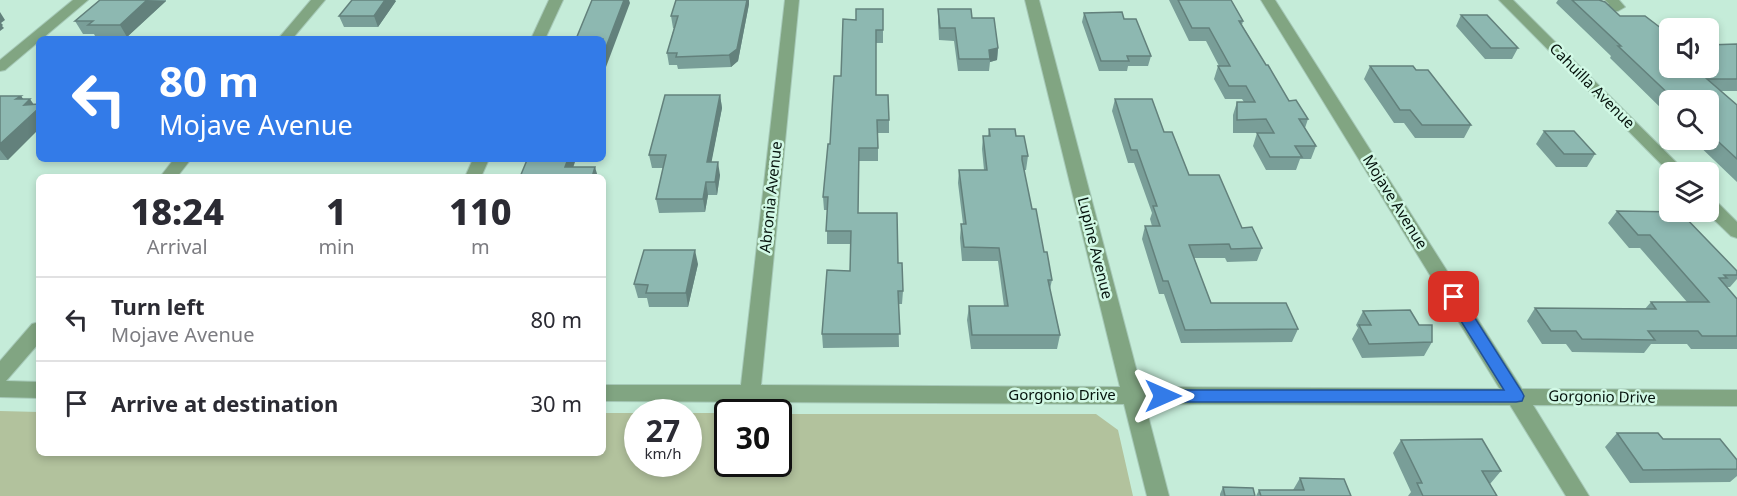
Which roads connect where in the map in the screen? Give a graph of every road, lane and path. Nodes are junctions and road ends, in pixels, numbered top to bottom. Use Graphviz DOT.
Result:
graph roads {
  1 [pos="81,0"];
  2 [pos="318,0"];
  3 [pos="556,0"];
  4 [pos="792,0"];
  5 [pos="1032,0"];
  6 [pos="1268,0"];
  7 [pos="1506,0"];
  8 [pos="1612,0"];
  9 [pos="1600,9"];
  10 [pos="37,36"];
  11 [pos="288,36"];
  12 [pos="539,36"];
  13 [pos="36,37"];
  14 [pos="0,67"];
  15 [pos="180,162"];
  16 [pos="1668,162"];
  17 [pos="170,174"];
  18 [pos="1719,214"];
  19 [pos="1737,232"];
  20 [pos="36,333"];
  21 [pos="0,375"];
  22 [pos="0,389"];
  23 [pos="36,390"];
  24 [pos="606,393"];
  25 [pos="750,395"];
  26 [pos="1132,395"];
  27 [pos="1516,396"];
  28 [pos="1737,398"];
  29 [pos="1158,496"];
  30 [pos="1578,496"];
  1 -- 10 [label="street"];
  2 -- 11 [label="street"];
  3 -- 12 [label="street"];
  4 -- 25 [label="street, Abronia Avenue"];
  5 -- 26 [label="street, Lupine Avenue"];
  6 -- 27 [label="street, Mojave Avenue"];
  7 -- 16 [label="street, Cahuilla Avenue"];
  8 -- 9 [label="street"];
  13 -- 14 [label="street"];
  15 -- 17 [label="street"];
  18 -- 19 [label="street"];
  20 -- 21 [label="street"];
  22 -- 23 [label="street"];
  24 -- 25 [label="street, Gorgonio Drive"];
  25 -- 26 [label="street, Gorgonio Drive"];
  26 -- 27 [label="street, Gorgonio Drive"];
  26 -- 29 [label="street, Lupine Avenue"];
  27 -- 28 [label="street, Gorgonio Drive"];
  27 -- 30 [label="street, Mojave Avenue"];
}
